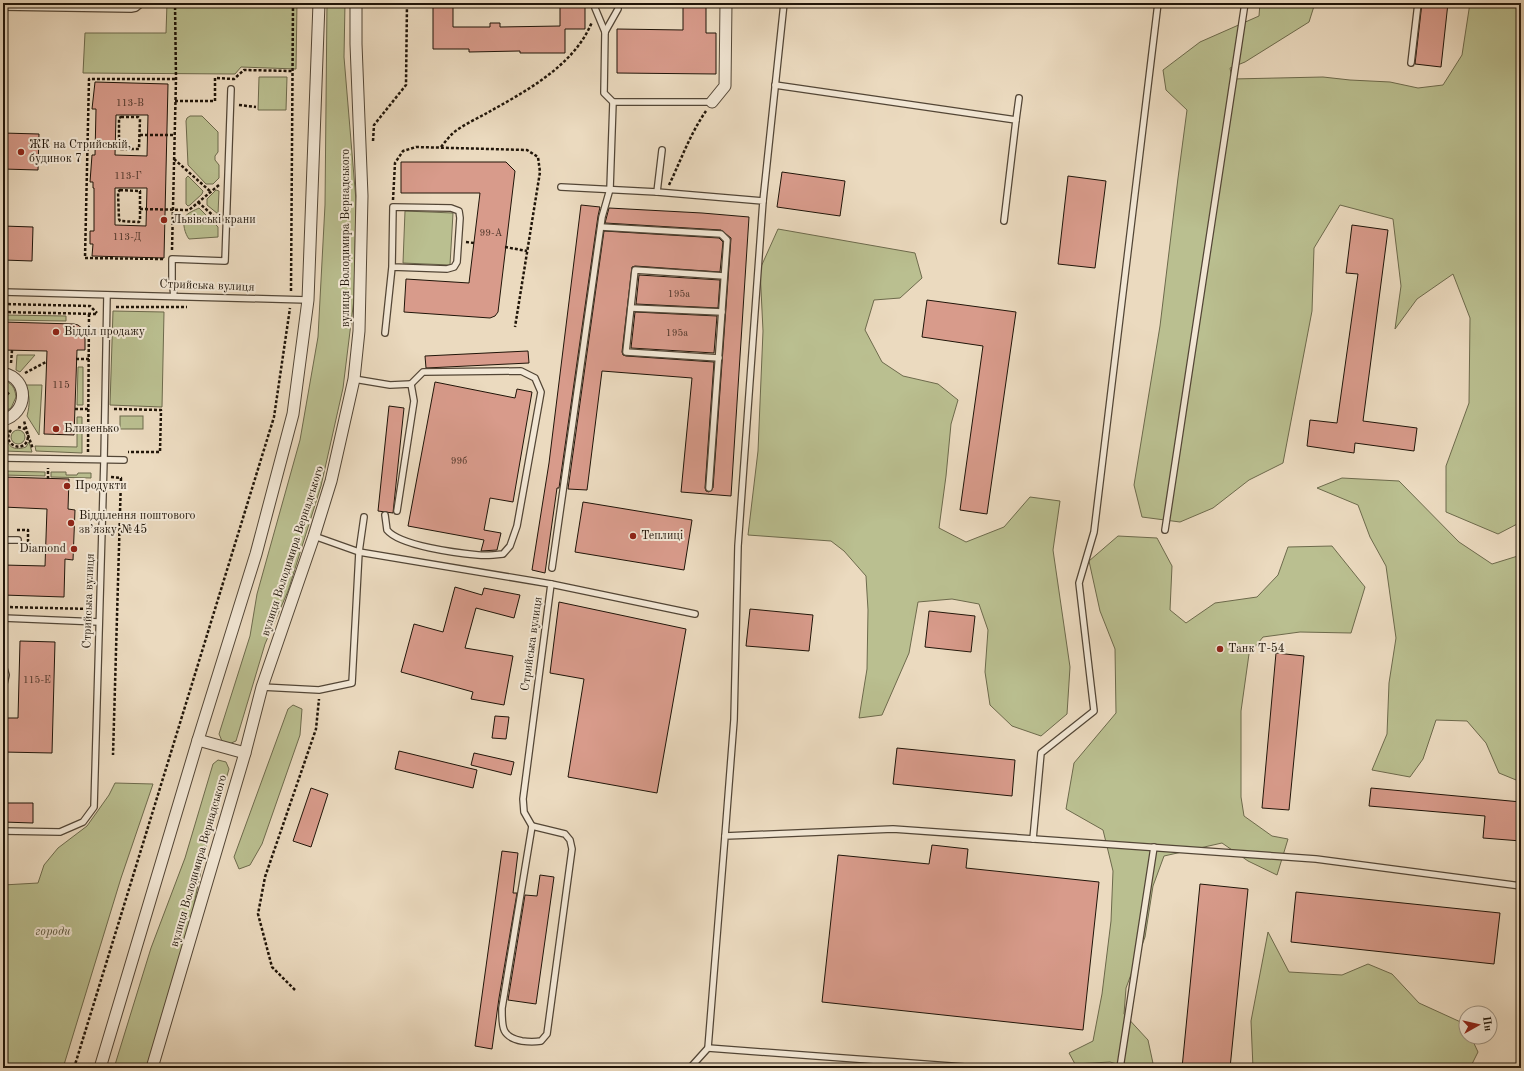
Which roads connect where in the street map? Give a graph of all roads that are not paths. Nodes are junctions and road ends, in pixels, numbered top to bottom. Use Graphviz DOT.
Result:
graph roads {
  1 [pos="142,3"];
  2 [pos="319,3"];
  3 [pos="356,3"];
  4 [pos="618,3"];
  5 [pos="726,3"];
  6 [pos="784,3"];
  7 [pos="1158,3"];
  8 [pos="1244,3"];
  9 [pos="1418,3"];
  10 [pos="595,6"];
  11 [pos="3,7"];
  12 [pos="605,32"];
  13 [pos="1411,63"];
  14 [pos="775,85"];
  15 [pos="231,89"];
  16 [pos="1019,98"];
  17 [pos="613,102"];
  18 [pos="712,102"];
  19 [pos="1016,120"];
  20 [pos="662,150"];
  21 [pos="561,187"];
  22 [pos="610,189"];
  23 [pos="657,192"];
  24 [pos="763,201"];
  25 [pos="1004,221"];
  26 [pos="601,227"];
  27 [pos="392,267"];
  28 [pos="724,276"];
  29 [pos="3,292"];
  30 [pos="107,295"];
  31 [pos="174,296"];
  32 [pos="308,300"];
  33 [pos="631,308"];
  34 [pos="722,312"];
  35 [pos="385,333"];
  36 [pos="719,358"];
  37 [pos="3,373"];
  38 [pos="354,379"];
  39 [pos="411,384"];
  40 [pos="3,420"];
  41 [pos="3,458"];
  42 [pos="104,460"];
  43 [pos="124,460"];
  44 [pos="709,488"];
  45 [pos="397,511"];
  46 [pos="385,515"];
  47 [pos="364,517"];
  48 [pos="1165,530"];
  49 [pos="314,536"];
  50 [pos="3,540"];
  51 [pos="18,540"];
  52 [pos="359,552"];
  53 [pos="552,568"];
  54 [pos="551,584"];
  55 [pos="695,614"];
  56 [pos="3,618"];
  57 [pos="99,622"];
  58 [pos="3,665"];
  59 [pos="262,687"];
  60 [pos="3,688"];
  61 [pos="198,740"];
  62 [pos="244,753"];
  63 [pos="532,826"];
  64 [pos="3,831"];
  65 [pos="725,836"];
  66 [pos="1033,839"];
  67 [pos="1154,847"];
  68 [pos="1521,886"];
  69 [pos="708,1048"];
  70 [pos="100,1068"];
  71 [pos="152,1068"];
  72 [pos="690,1068"];
  73 [pos="978,1068"];
  74 [pos="1120,1068"];
  1 -- 11 [label="lane"];
  2 -- 32 [label="street"];
  3 -- 38 [label="street, вулиця Володимира Вернадського"];
  4 -- 12 [label="lane"];
  5 -- 18 [label="street"];
  6 -- 14 [label="lane"];
  7 -- 66 [label="lane"];
  8 -- 48 [label="lane"];
  9 -- 13 [label="lane"];
  10 -- 12 [label="lane"];
  12 -- 17 [label="lane"];
  14 -- 19 [label="lane"];
  14 -- 24 [label="lane"];
  15 -- 31 [label="lane"];
  16 -- 19 [label="lane"];
  17 -- 18 [label="lane"];
  17 -- 22 [label="lane"];
  19 -- 25 [label="lane"];
  20 -- 23 [label="lane"];
  21 -- 22 [label="lane"];
  22 -- 23 [label="lane"];
  22 -- 26 [label="lane"];
  23 -- 24 [label="lane"];
  24 -- 65 [label="lane"];
  26 -- 28 [label="lane"];
  26 -- 53 [label="lane"];
  27 -- 27 [label="lane"];
  27 -- 35 [label="lane"];
  28 -- 33 [label="lane"];
  28 -- 34 [label="lane"];
  29 -- 30 [label="lane, Стрийська вулиця"];
  30 -- 31 [label="lane, Стрийська вулиця"];
  30 -- 42 [label="lane, Стрийська вулиця"];
  31 -- 32 [label="lane, Стрийська вулиця"];
  32 -- 61 [label="street"];
  33 -- 34 [label="lane"];
  33 -- 36 [label="lane"];
  34 -- 36 [label="lane"];
  36 -- 44 [label="lane"];
  37 -- 40 [label="street"];
  38 -- 39 [label="lane"];
  38 -- 49 [label="street, вулиця Володимира Вернадського"];
  39 -- 45 [label="lane"];
  39 -- 46 [label="lane"];
  41 -- 42 [label="lane"];
  42 -- 43 [label="lane"];
  42 -- 57 [label="lane, Стрийська вулиця"];
  47 -- 52 [label="lane"];
  49 -- 52 [label="lane, Стрийська вулиця"];
  49 -- 59 [label="street, вулиця Володимира Вернадського"];
  50 -- 51 [label="lane"];
  52 -- 54 [label="lane, Стрийська вулиця"];
  52 -- 59 [label="lane"];
  54 -- 55 [label="lane"];
  54 -- 63 [label="lane, Стрийська вулиця"];
  56 -- 57 [label="lane"];
  57 -- 64 [label="lane, Стрийська вулиця"];
  58 -- 60 [label="lane"];
  59 -- 62 [label="street, вулиця Володимира Вернадського"];
  61 -- 62 [label="street"];
  61 -- 70 [label="street"];
  62 -- 71 [label="street, вулиця Володимира Вернадського"];
  63 -- 63 [label="lane"];
  65 -- 66 [label="lane"];
  65 -- 69 [label="lane"];
  66 -- 67 [label="lane"];
  67 -- 68 [label="lane"];
  67 -- 74 [label="lane"];
  69 -- 72 [label="lane"];
  69 -- 73 [label="lane"];
}
